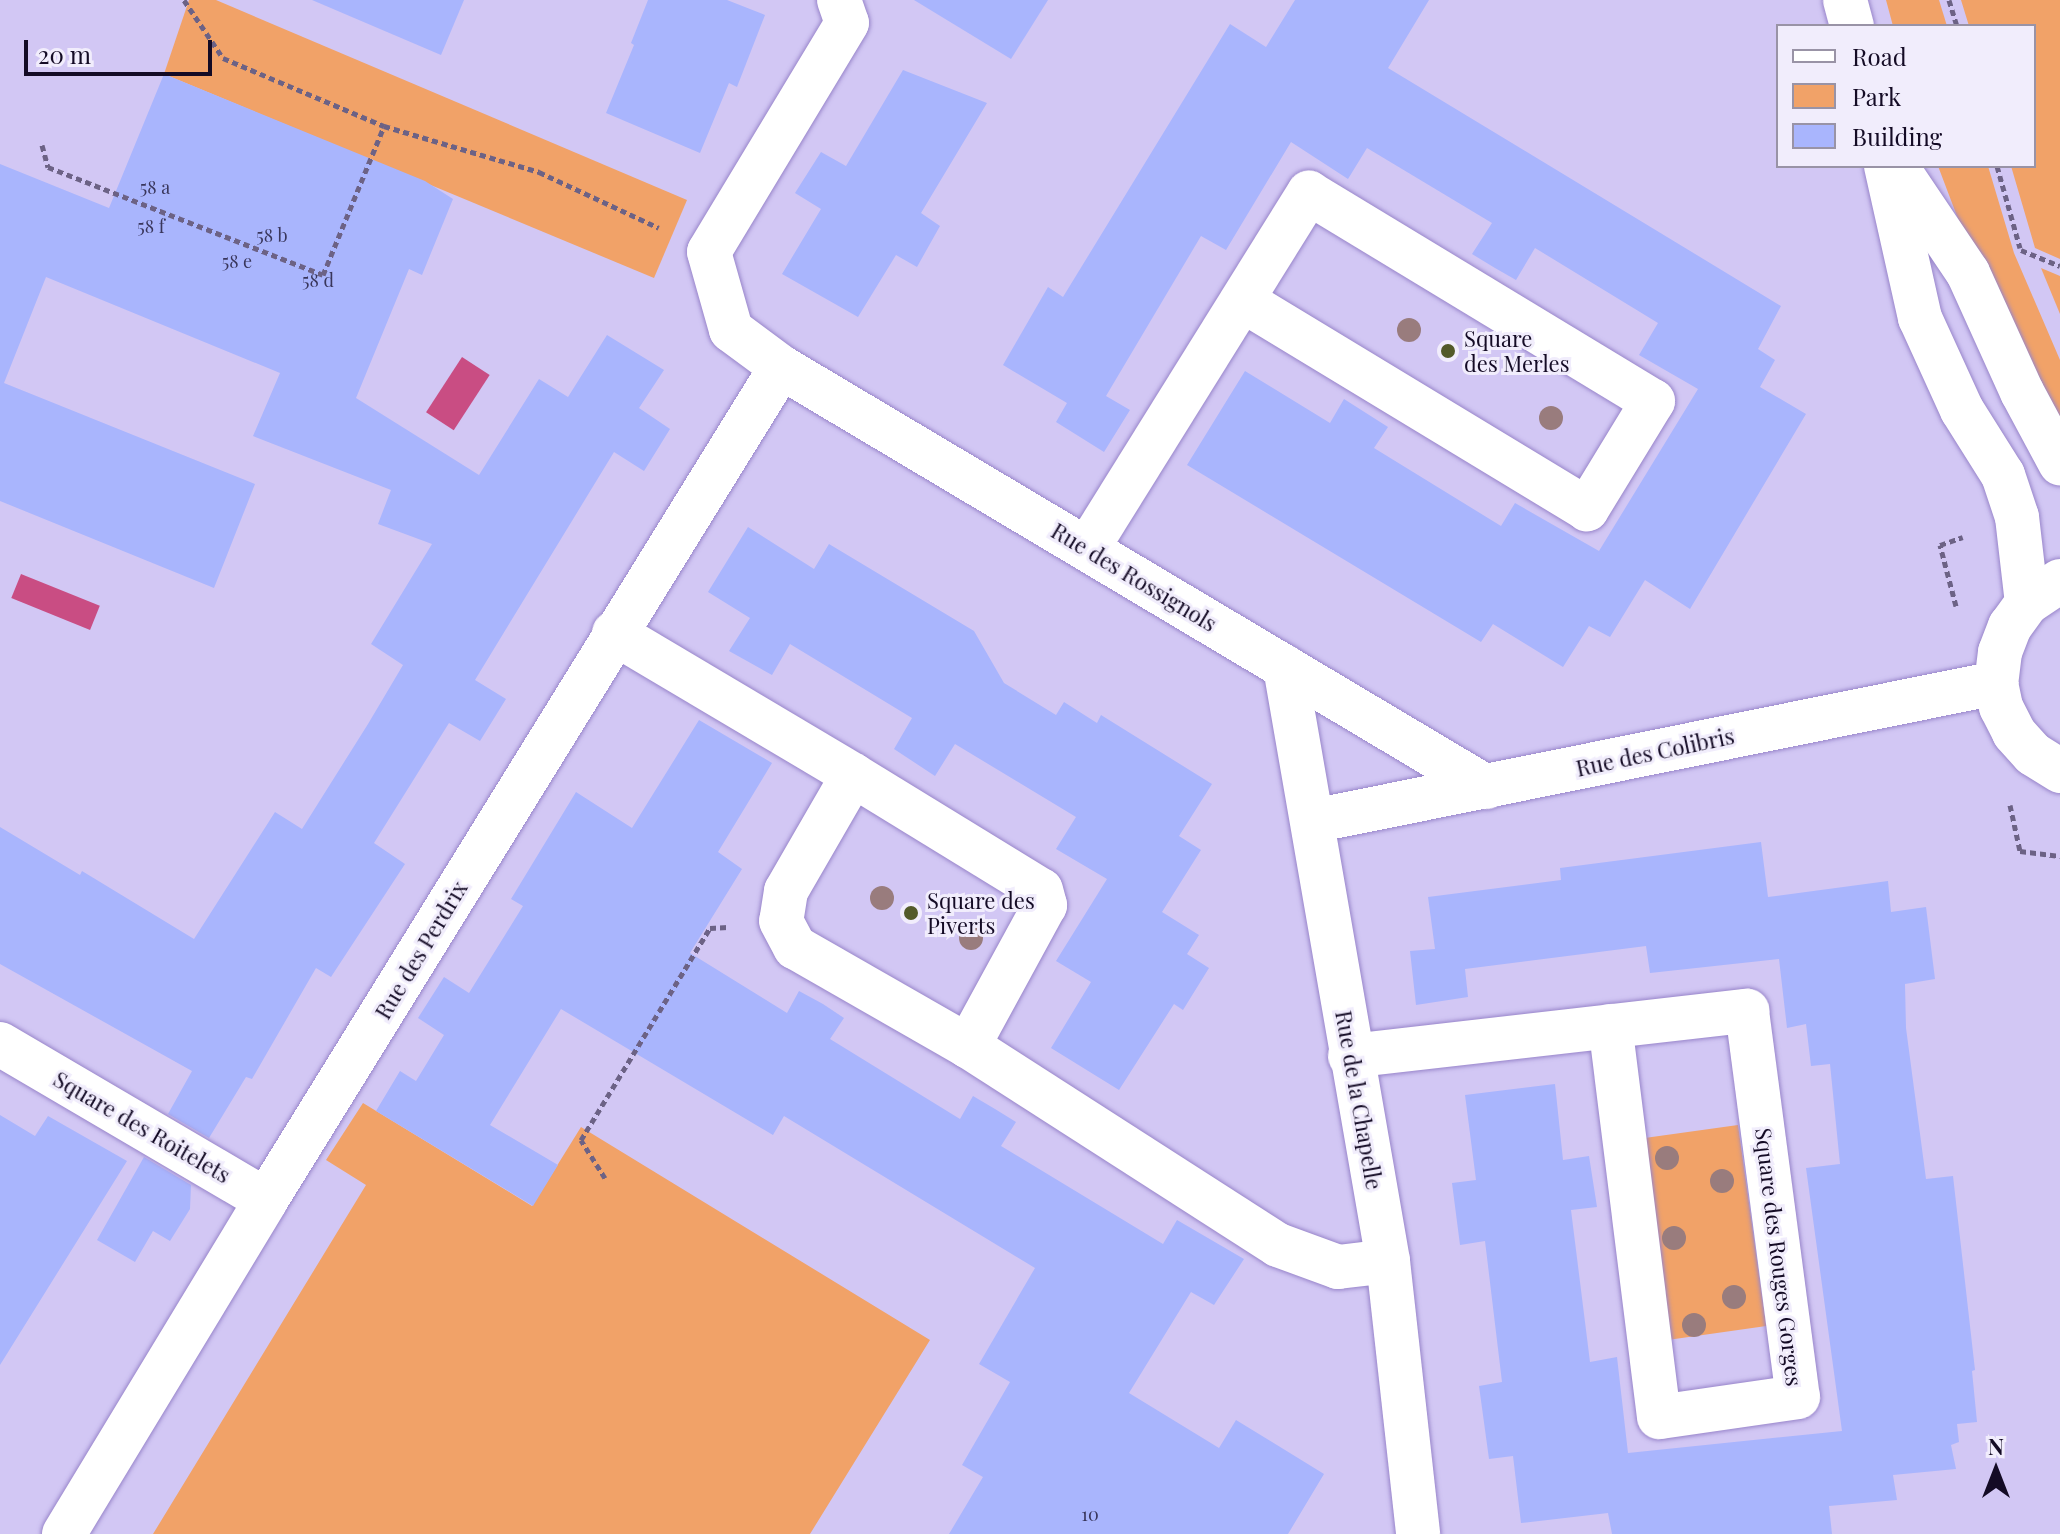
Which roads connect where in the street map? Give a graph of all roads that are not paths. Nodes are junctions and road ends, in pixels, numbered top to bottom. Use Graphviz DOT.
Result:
graph roads {
  1 [pos="839,0"];
  2 [pos="1845,0"];
  3 [pos="1851,24"];
  4 [pos="1886,168"];
  5 [pos="1897,168"];
  6 [pos="1244,301"];
  7 [pos="781,367"];
  8 [pos="2060,463"];
  9 [pos="1087,549"];
  10 [pos="2043,592"];
  11 [pos="614,633"];
  12 [pos="1285,667"];
  13 [pos="1996,683"];
  14 [pos="853,775"];
  15 [pos="2059,775"];
  16 [pos="1486,787"];
  17 [pos="1313,821"];
  18 [pos="1610,1026"];
  19 [pos="968,1046"];
  20 [pos="1350,1056"];
  21 [pos="6,1061"];
  22 [pos="266,1200"];
  23 [pos="1388,1261"];
  24 [pos="64,1534"];
  25 [pos="1418,1534"];
  1 -- 7 [label="street, Rue des Rossignols"];
  2 -- 3 [label="street"];
  4 -- 10 [label="street"];
  5 -- 8 [label="street"];
  6 -- 6 [label="street"];
  6 -- 9 [label="street"];
  7 -- 9 [label="street, Rue des Rossignols"];
  7 -- 11 [label="street, Rue des Perdrix"];
  9 -- 12 [label="street, Rue des Rossignols"];
  10 -- 13 [label="street"];
  11 -- 14 [label="street"];
  11 -- 22 [label="street, Rue des Perdrix"];
  12 -- 16 [label="street, Rue des Rossignols"];
  12 -- 17 [label="street, Rue de la Chapelle"];
  13 -- 15 [label="street"];
  13 -- 16 [label="street, Rue des Colibris"];
  14 -- 19 [label="street"];
  14 -- 19 [label="street"];
  16 -- 17 [label="street, Rue des Colibris"];
  17 -- 20 [label="street, Rue de la Chapelle"];
  18 -- 18 [label="street, Square des Rouges Gorges"];
  18 -- 20 [label="street, Square des Rouges Gorges"];
  19 -- 23 [label="street"];
  20 -- 23 [label="street, Rue de la Chapelle"];
  21 -- 22 [label="street, Square des Roitelets"];
  22 -- 24 [label="street, Rue des Perdrix"];
  23 -- 25 [label="street, Rue de la Chapelle"];
}
